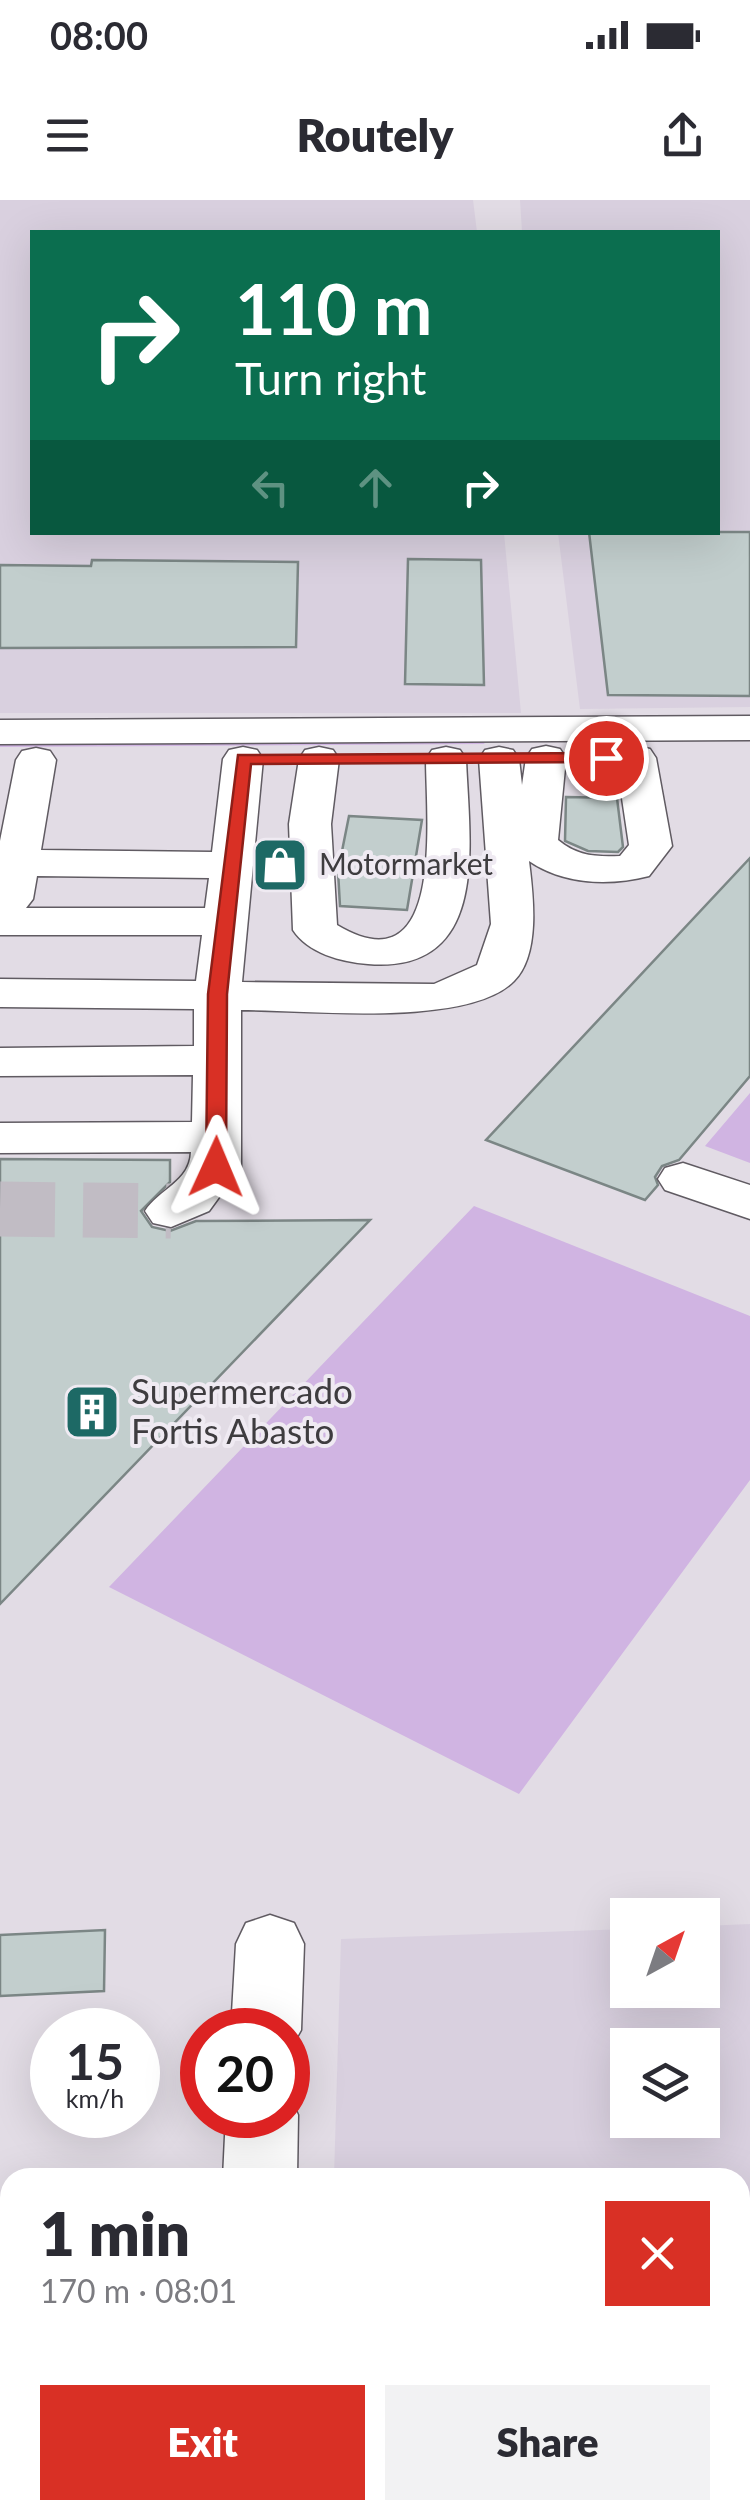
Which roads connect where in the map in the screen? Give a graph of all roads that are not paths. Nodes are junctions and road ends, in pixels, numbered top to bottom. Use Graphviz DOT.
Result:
graph roads {
  1 [pos="750,728"];
  2 [pos="0,732"];
  3 [pos="555,740"];
  4 [pos="750,744"];
  5 [pos="446,758"];
  6 [pos="499,758"];
  7 [pos="636,758"];
  8 [pos="750,758"];
  9 [pos="228,759"];
  10 [pos="318,759"];
  11 [pos="18,760"];
  12 [pos="447,821"];
  13 [pos="504,823"];
  14 [pos="9,864"];
  15 [pos="232,865"];
  16 [pos="226,921"];
  17 [pos="2,934"];
  18 [pos="0,993"];
  19 [pos="218,994"];
  20 [pos="217,1060"];
  21 [pos="0,1062"];
  22 [pos="216,1137"];
  23 [pos="0,1138"];
  24 [pos="683,1179"];
  25 [pos="750,1203"];
  26 [pos="171,1211"];
  27 [pos="270,1944"];
  28 [pos="267,2008"];
  29 [pos="261,2138"];
  30 [pos="260,2168"];
  1 -- 3 [label="main road"];
  2 -- 3 [label="main road"];
  3 -- 4 [label="main road"];
  3 -- 6 [label="main road"];
  3 -- 7 [label="main road"];
  3 -- 7 [label="main road"];
  3 -- 9 [label="main road"];
  5 -- 6 [label="main road"];
  5 -- 10 [label="main road"];
  5 -- 12 [label="main road"];
  6 -- 13 [label="main road"];
  7 -- 8 [label="main road"];
  9 -- 10 [label="main road"];
  9 -- 11 [label="main road"];
  9 -- 15 [label="main road"];
  10 -- 12 [label="main road"];
  11 -- 14 [label="main road"];
  12 -- 13 [label="main road"];
  13 -- 19 [label="main road"];
  14 -- 15 [label="main road"];
  14 -- 17 [label="main road"];
  15 -- 16 [label="main road"];
  16 -- 17 [label="main road"];
  16 -- 19 [label="main road"];
  18 -- 19 [label="main road"];
  19 -- 20 [label="main road"];
  20 -- 21 [label="main road"];
  20 -- 22 [label="main road"];
  22 -- 23 [label="main road"];
  22 -- 26 [label="main road"];
  24 -- 25 [label="main road"];
  27 -- 28 [label="main road"];
  29 -- 30 [label="main road"];
}
